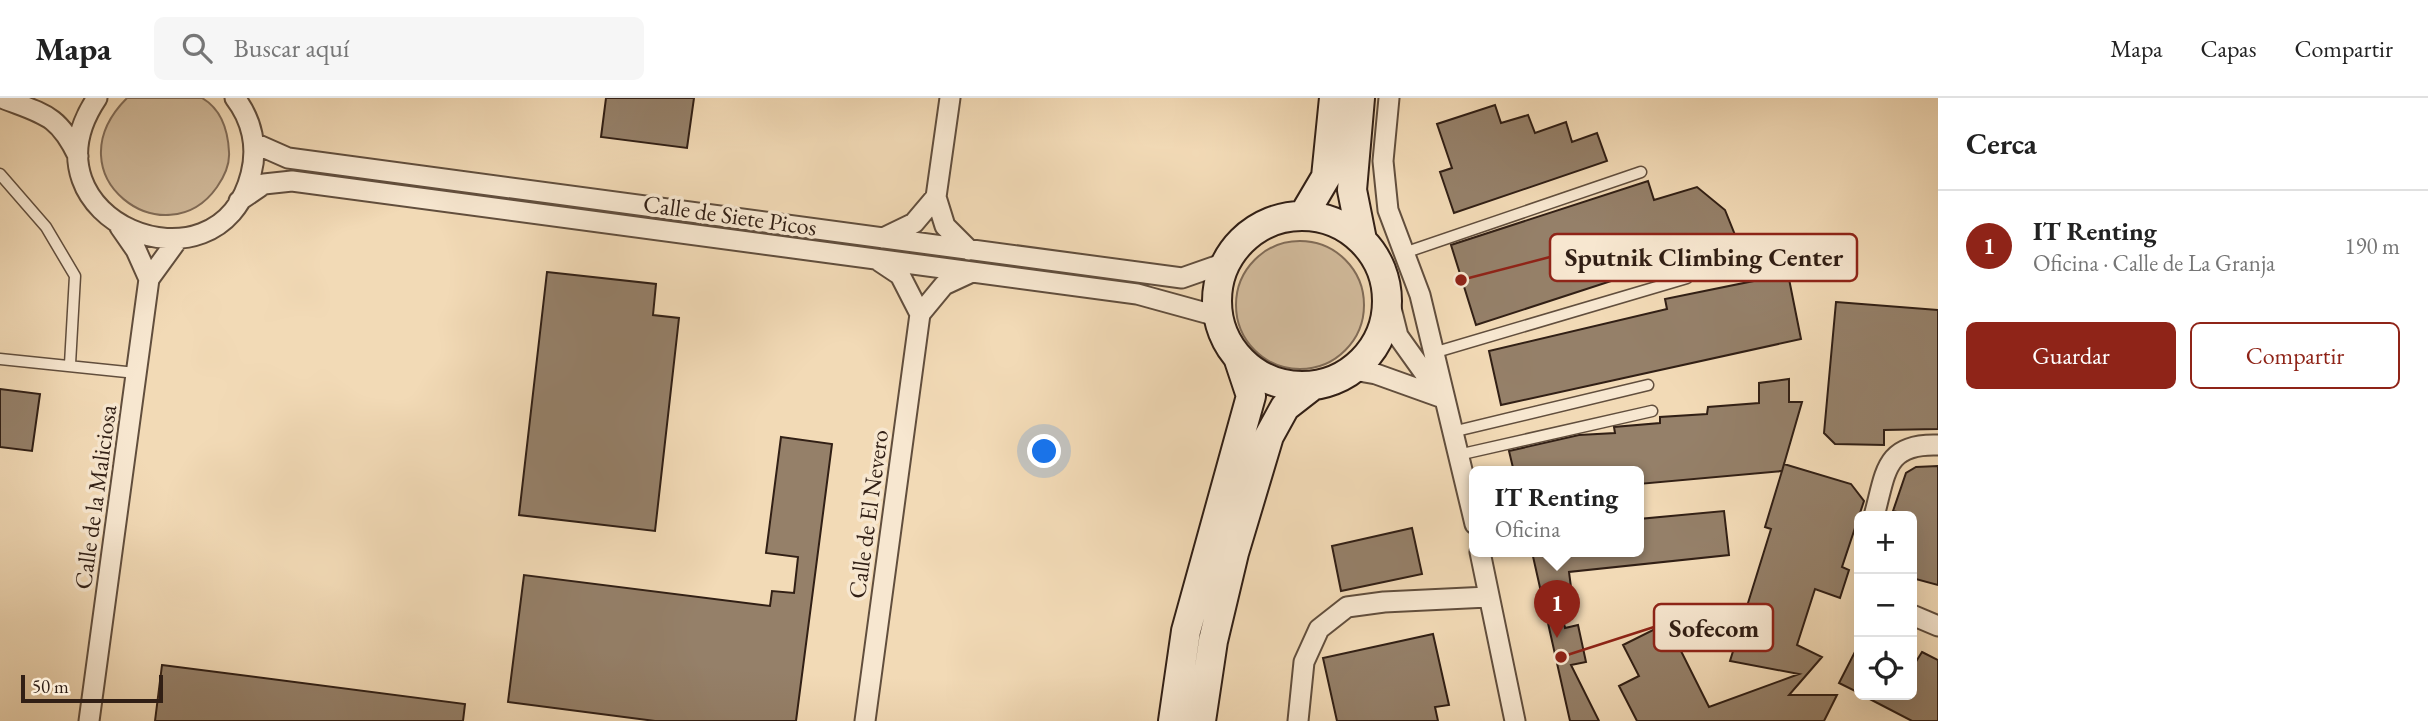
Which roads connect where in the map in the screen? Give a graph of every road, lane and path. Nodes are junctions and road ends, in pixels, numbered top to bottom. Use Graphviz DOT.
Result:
graph roads {
  1 [pos="2,98"];
  2 [pos="97,98"];
  3 [pos="235,98"];
  4 [pos="950,98"];
  5 [pos="1334,98"];
  6 [pos="1360,98"];
  7 [pos="1389,98"];
  8 [pos="254,143"];
  9 [pos="78,157"];
  10 [pos="1641,172"];
  11 [pos="0,174"];
  12 [pos="936,197"];
  13 [pos="239,201"];
  14 [pos="1303,216"];
  15 [pos="120,227"];
  16 [pos="882,238"];
  17 [pos="178,239"];
  18 [pos="1362,240"];
  19 [pos="969,250"];
  20 [pos="1404,253"];
  21 [pos="877,259"];
  22 [pos="1225,263"];
  23 [pos="972,272"];
  24 [pos="1687,278"];
  25 [pos="149,279"];
  26 [pos="1387,292"];
  27 [pos="920,314"];
  28 [pos="1217,316"];
  29 [pos="1433,353"];
  30 [pos="0,359"];
  31 [pos="1239,360"];
  32 [pos="70,365"];
  33 [pos="1353,370"];
  34 [pos="136,373"];
  35 [pos="1648,385"];
  36 [pos="1312,386"];
  37 [pos="1443,398"];
  38 [pos="1652,411"];
  39 [pos="1451,432"];
  40 [pos="1938,445"];
  41 [pos="1457,456"];
  42 [pos="1469,501"];
  43 [pos="1875,511"];
  44 [pos="1481,557"];
  45 [pos="1488,597"];
  46 [pos="1917,617"];
  47 [pos="1938,626"];
  48 [pos="89,721"];
  49 [pos="865,721"];
  50 [pos="1173,721"];
  51 [pos="1201,721"];
  52 [pos="1298,721"];
  53 [pos="1514,721"];
  1 -- 9 [label="street"];
  2 -- 9 [label="street"];
  3 -- 8 [label="street"];
  4 -- 12 [label="street"];
  5 -- 14 [label="main road"];
  6 -- 18 [label="main road"];
  7 -- 20 [label="street"];
  8 -- 13 [label="street"];
  8 -- 16 [label="street, Calle de Siete Picos"];
  9 -- 15 [label="street"];
  10 -- 20 [label="lane"];
  11 -- 32 [label="lane"];
  12 -- 16 [label="street"];
  12 -- 19 [label="street"];
  13 -- 17 [label="street"];
  13 -- 21 [label="street, Calle de Siete Picos"];
  14 -- 18 [label="main road"];
  14 -- 22 [label="main road"];
  15 -- 17 [label="street"];
  15 -- 25 [label="street"];
  16 -- 19 [label="street, Calle de Siete Picos"];
  17 -- 25 [label="street, Calle de la Maliciosa"];
  18 -- 26 [label="main road"];
  19 -- 22 [label="street, Calle de Siete Picos"];
  20 -- 29 [label="street"];
  21 -- 23 [label="street, Calle de Siete Picos"];
  21 -- 27 [label="street"];
  22 -- 28 [label="main road"];
  23 -- 27 [label="street"];
  23 -- 28 [label="street, Calle de Siete Picos"];
  24 -- 29 [label="lane"];
  25 -- 34 [label="street, Calle de la Maliciosa"];
  26 -- 33 [label="main road"];
  26 -- 37 [label="street"];
  27 -- 49 [label="street, Calle de El Nevero"];
  28 -- 31 [label="main road"];
  29 -- 37 [label="street"];
  30 -- 32 [label="lane"];
  31 -- 36 [label="main road"];
  31 -- 50 [label="main road"];
  32 -- 34 [label="lane"];
  33 -- 36 [label="main road"];
  33 -- 37 [label="street"];
  34 -- 48 [label="street, Calle de la Maliciosa"];
  35 -- 39 [label="lane"];
  36 -- 51 [label="main road"];
  37 -- 39 [label="street"];
  38 -- 41 [label="lane"];
  39 -- 41 [label="street"];
  40 -- 43 [label="street"];
  41 -- 42 [label="street"];
  44 -- 45 [label="street"];
  45 -- 52 [label="street"];
  45 -- 53 [label="street"];
  46 -- 47 [label="street"];
}
